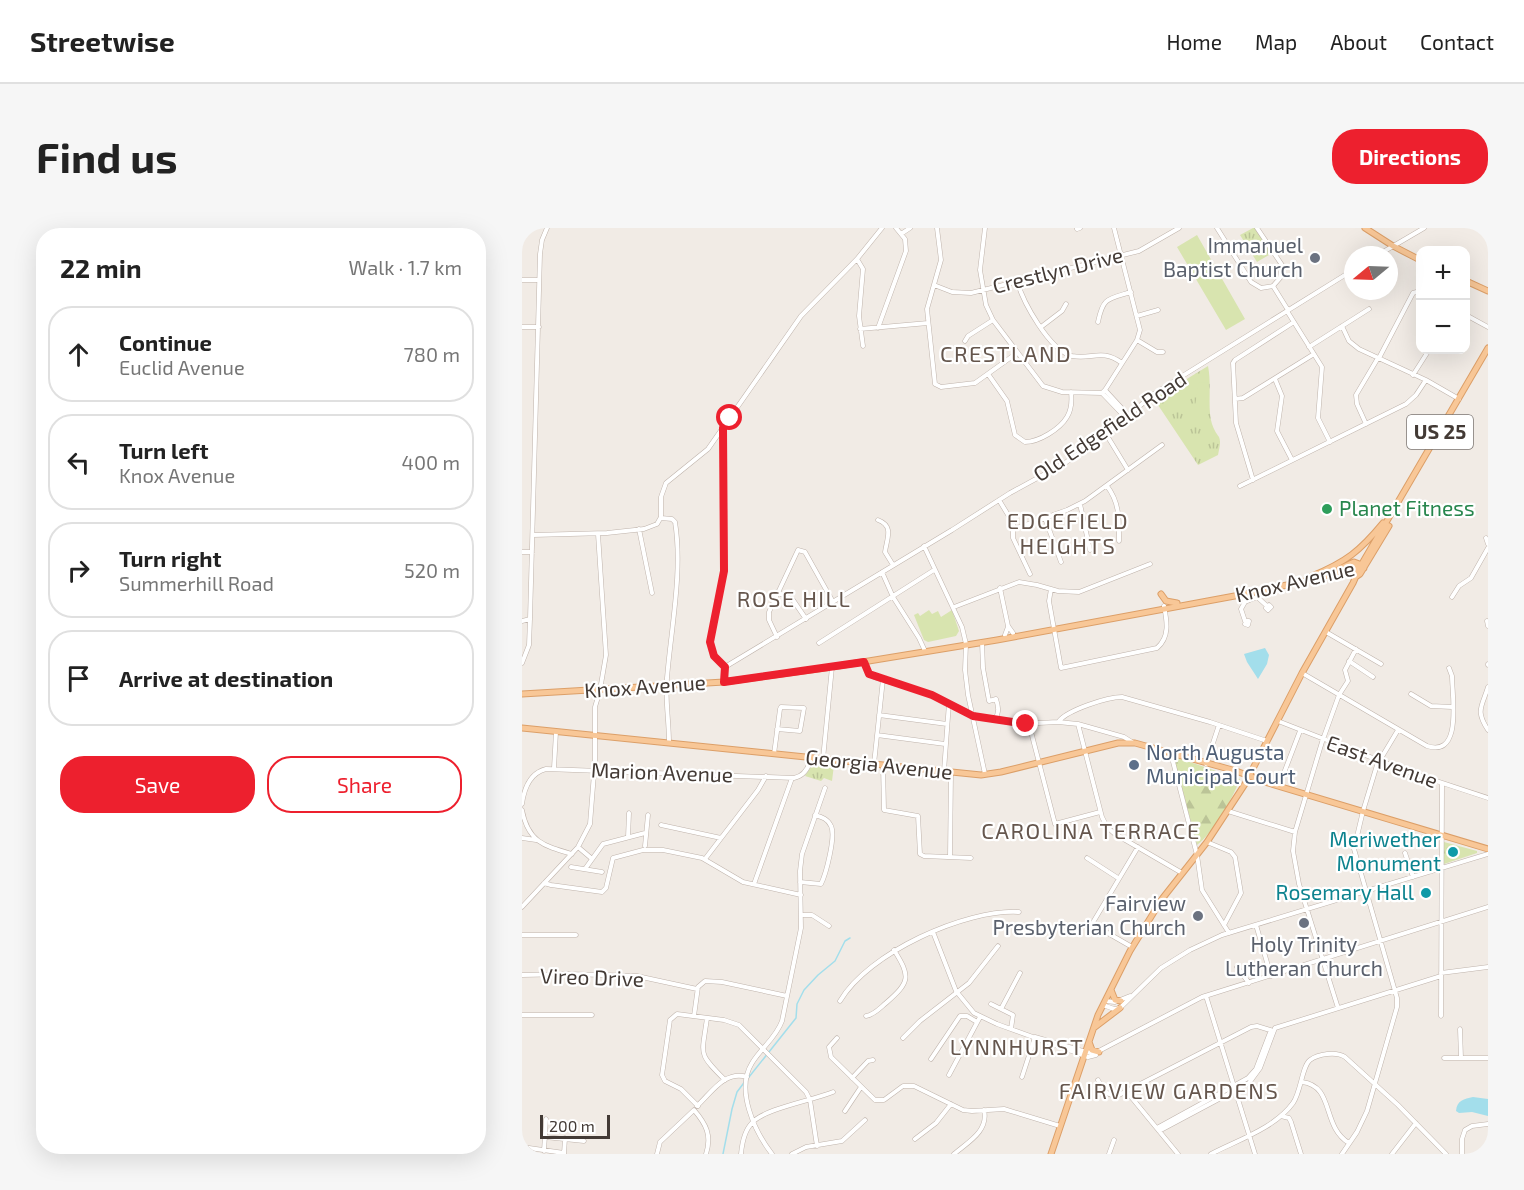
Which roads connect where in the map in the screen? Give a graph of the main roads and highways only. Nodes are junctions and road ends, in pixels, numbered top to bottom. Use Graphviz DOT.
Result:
graph roads {
  1 [pos="1365,228"];
  2 [pos="1416,258"];
  3 [pos="1470,283"];
  4 [pos="1488,291"];
  5 [pos="1488,348"];
  6 [pos="1391,516"];
  7 [pos="1362,566"];
  8 [pos="1345,570"];
  9 [pos="1312,576"];
  10 [pos="1353,583"];
  11 [pos="1241,592"];
  12 [pos="1161,594"];
  13 [pos="1177,603"];
  14 [pos="1164,607"];
  15 [pos="1054,626"];
  16 [pos="982,641"];
  17 [pos="522,694"];
  18 [pos="522,728"];
  19 [pos="1248,776"];
  20 [pos="1488,851"];
  21 [pos="1111,989"];
  22 [pos="1121,1001"];
  23 [pos="1120,1008"];
  24 [pos="1094,1028"];
  25 [pos="1089,1042"];
  26 [pos="1101,1051"];
  27 [pos="1051,1154"];
  1 -- 2 [label="main road"];
  3 -- 4 [label="main road"];
  5 -- 6 [label="main road, US 25"];
  6 -- 7 [label="main road"];
  6 -- 9 [label="main road, US 25"];
  7 -- 8 [label="main road, Knox Avenue / US 25"];
  7 -- 9 [label="main road, Knox Avenue / US 25"];
  7 -- 10 [label="main road"];
  8 -- 10 [label="main road"];
  8 -- 11 [label="main road, Knox Avenue / US 25"];
  9 -- 11 [label="main road, Knox Avenue / US 25"];
  10 -- 19 [label="main road"];
  11 -- 13 [label="main road, Knox Avenue / US 25"];
  11 -- 14 [label="main road, Knox Avenue / US 25"];
  12 -- 13 [label="main road"];
  13 -- 14 [label="main road, Knox Avenue / US 25"];
  14 -- 15 [label="main road, Knox Avenue / US 25"];
  15 -- 16 [label="main road, Knox Avenue / US 25"];
  15 -- 16 [label="main road, Knox Avenue / US 25"];
  16 -- 17 [label="main road, Knox Avenue / US 25"];
  18 -- 19 [label="main road, Georgia Avenue"];
  19 -- 20 [label="main road, Georgia Avenue"];
  19 -- 21 [label="main road"];
  21 -- 22 [label="main road"];
  21 -- 24 [label="main road"];
  23 -- 24 [label="main road"];
  24 -- 25 [label="main road"];
  25 -- 26 [label="main road"];
  25 -- 27 [label="main road"];
}
